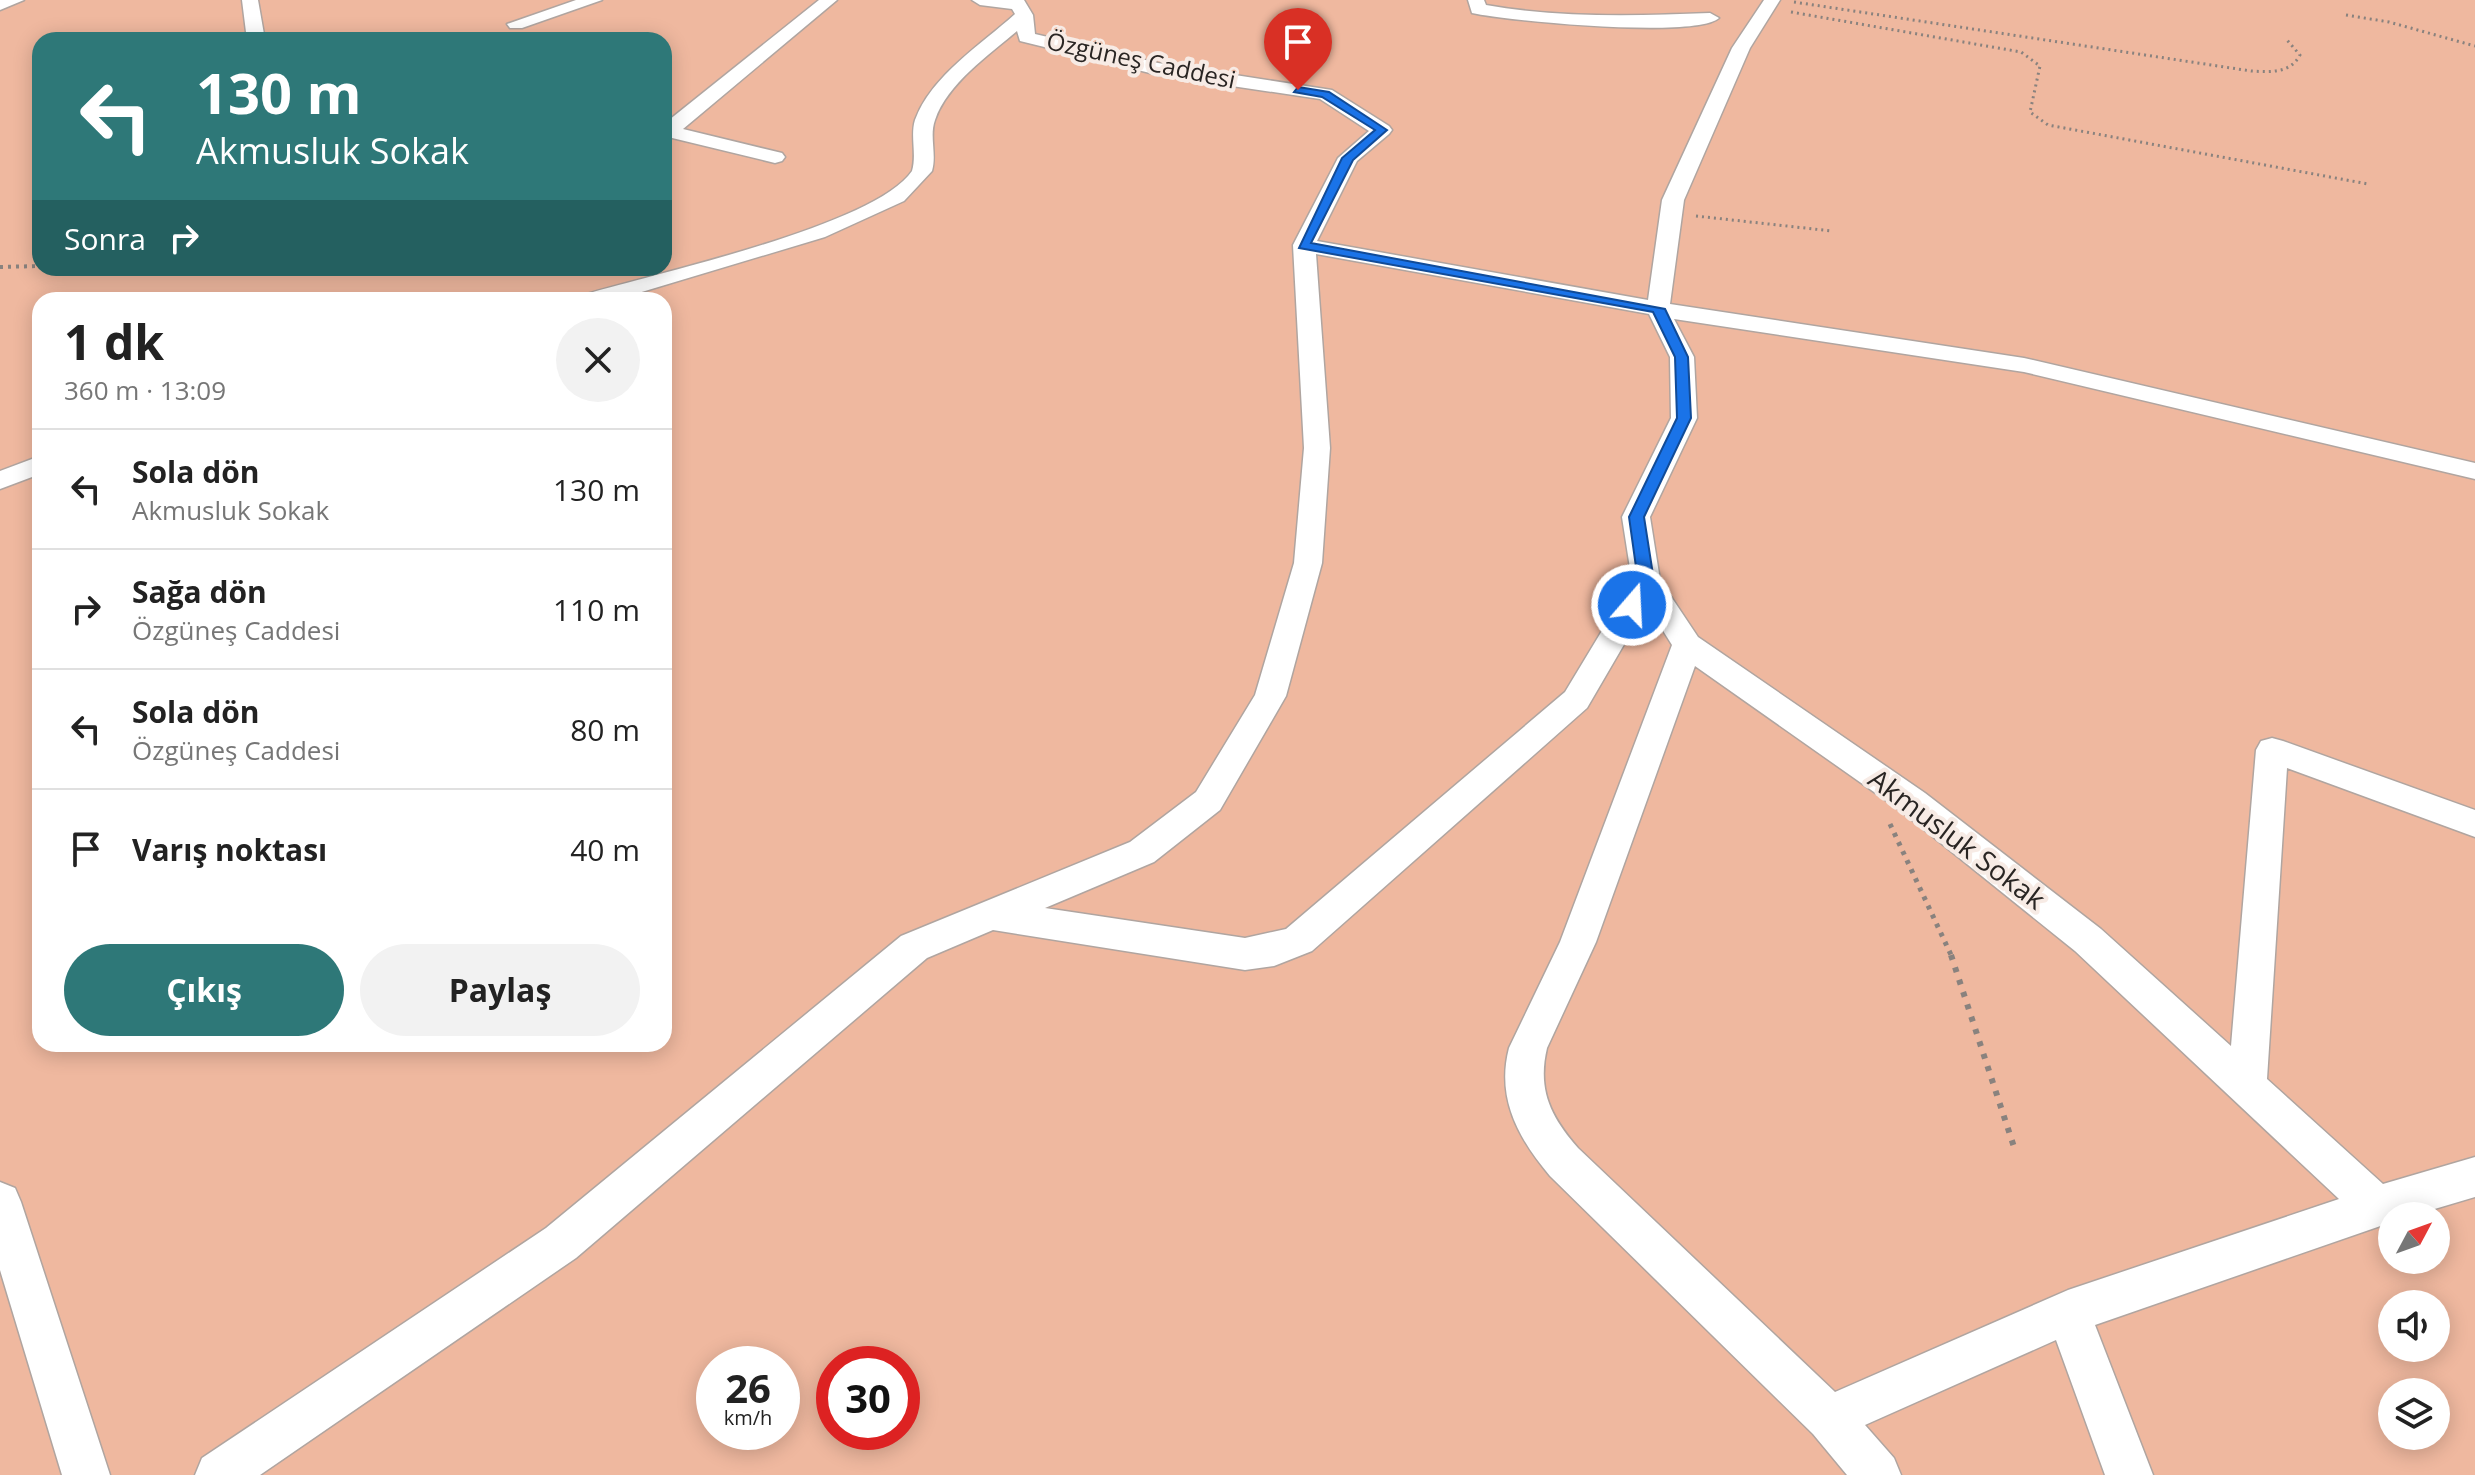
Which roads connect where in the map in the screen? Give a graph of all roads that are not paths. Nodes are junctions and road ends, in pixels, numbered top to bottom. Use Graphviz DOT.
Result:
graph roads {
  1 [pos="16,0"];
  2 [pos="250,0"];
  3 [pos="594,0"];
  4 [pos="829,0"];
  5 [pos="980,0"];
  6 [pos="1476,0"];
  7 [pos="1773,3"];
  8 [pos="0,5"];
  9 [pos="1020,6"];
  10 [pos="1710,18"];
  11 [pos="255,32"];
  12 [pos="521,32"];
  13 [pos="672,125"];
  14 [pos="672,131"];
  15 [pos="775,157"];
  16 [pos="1304,245"];
  17 [pos="672,275"];
  18 [pos="614,276"];
  19 [pos="669,276"];
  20 [pos="628,288"];
  21 [pos="616,292"];
  22 [pos="1658,309"];
  23 [pos="32,467"];
  24 [pos="2475,471"];
  25 [pos="0,481"];
  26 [pos="1646,581"];
  27 [pos="1687,645"];
  28 [pos="2475,824"];
  29 [pos="992,915"];
  30 [pos="2247,1086"];
  31 [pos="2475,1177"];
  32 [pos="0,1202"];
  33 [pos="2377,1206"];
  34 [pos="2068,1312"];
  35 [pos="1829,1418"];
  36 [pos="86,1475"];
  37 [pos="219,1475"];
  38 [pos="1877,1475"];
  39 [pos="2129,1475"];
  1 -- 8 [label="street"];
  2 -- 11 [label="street"];
  3 -- 12 [label="street"];
  4 -- 13 [label="street"];
  5 -- 9 [label="street"];
  6 -- 10 [label="street"];
  7 -- 22 [label="street"];
  9 -- 16 [label="street, Özgüneş Caddesi"];
  9 -- 17 [label="street"];
  14 -- 15 [label="street"];
  16 -- 22 [label="street"];
  16 -- 29 [label="street"];
  18 -- 20 [label="street"];
  19 -- 20 [label="street"];
  20 -- 21 [label="street"];
  22 -- 24 [label="street"];
  22 -- 26 [label="street, Akmusluk Sokak"];
  23 -- 25 [label="street"];
  26 -- 27 [label="street, Akmusluk Sokak"];
  26 -- 29 [label="street"];
  27 -- 30 [label="street, Akmusluk Sokak"];
  27 -- 35 [label="street"];
  28 -- 30 [label="street"];
  29 -- 37 [label="street"];
  30 -- 33 [label="street, Akmusluk Sokak"];
  31 -- 33 [label="street"];
  32 -- 36 [label="street"];
  33 -- 34 [label="street"];
  34 -- 35 [label="street"];
  34 -- 39 [label="street"];
  35 -- 38 [label="street"];
}
